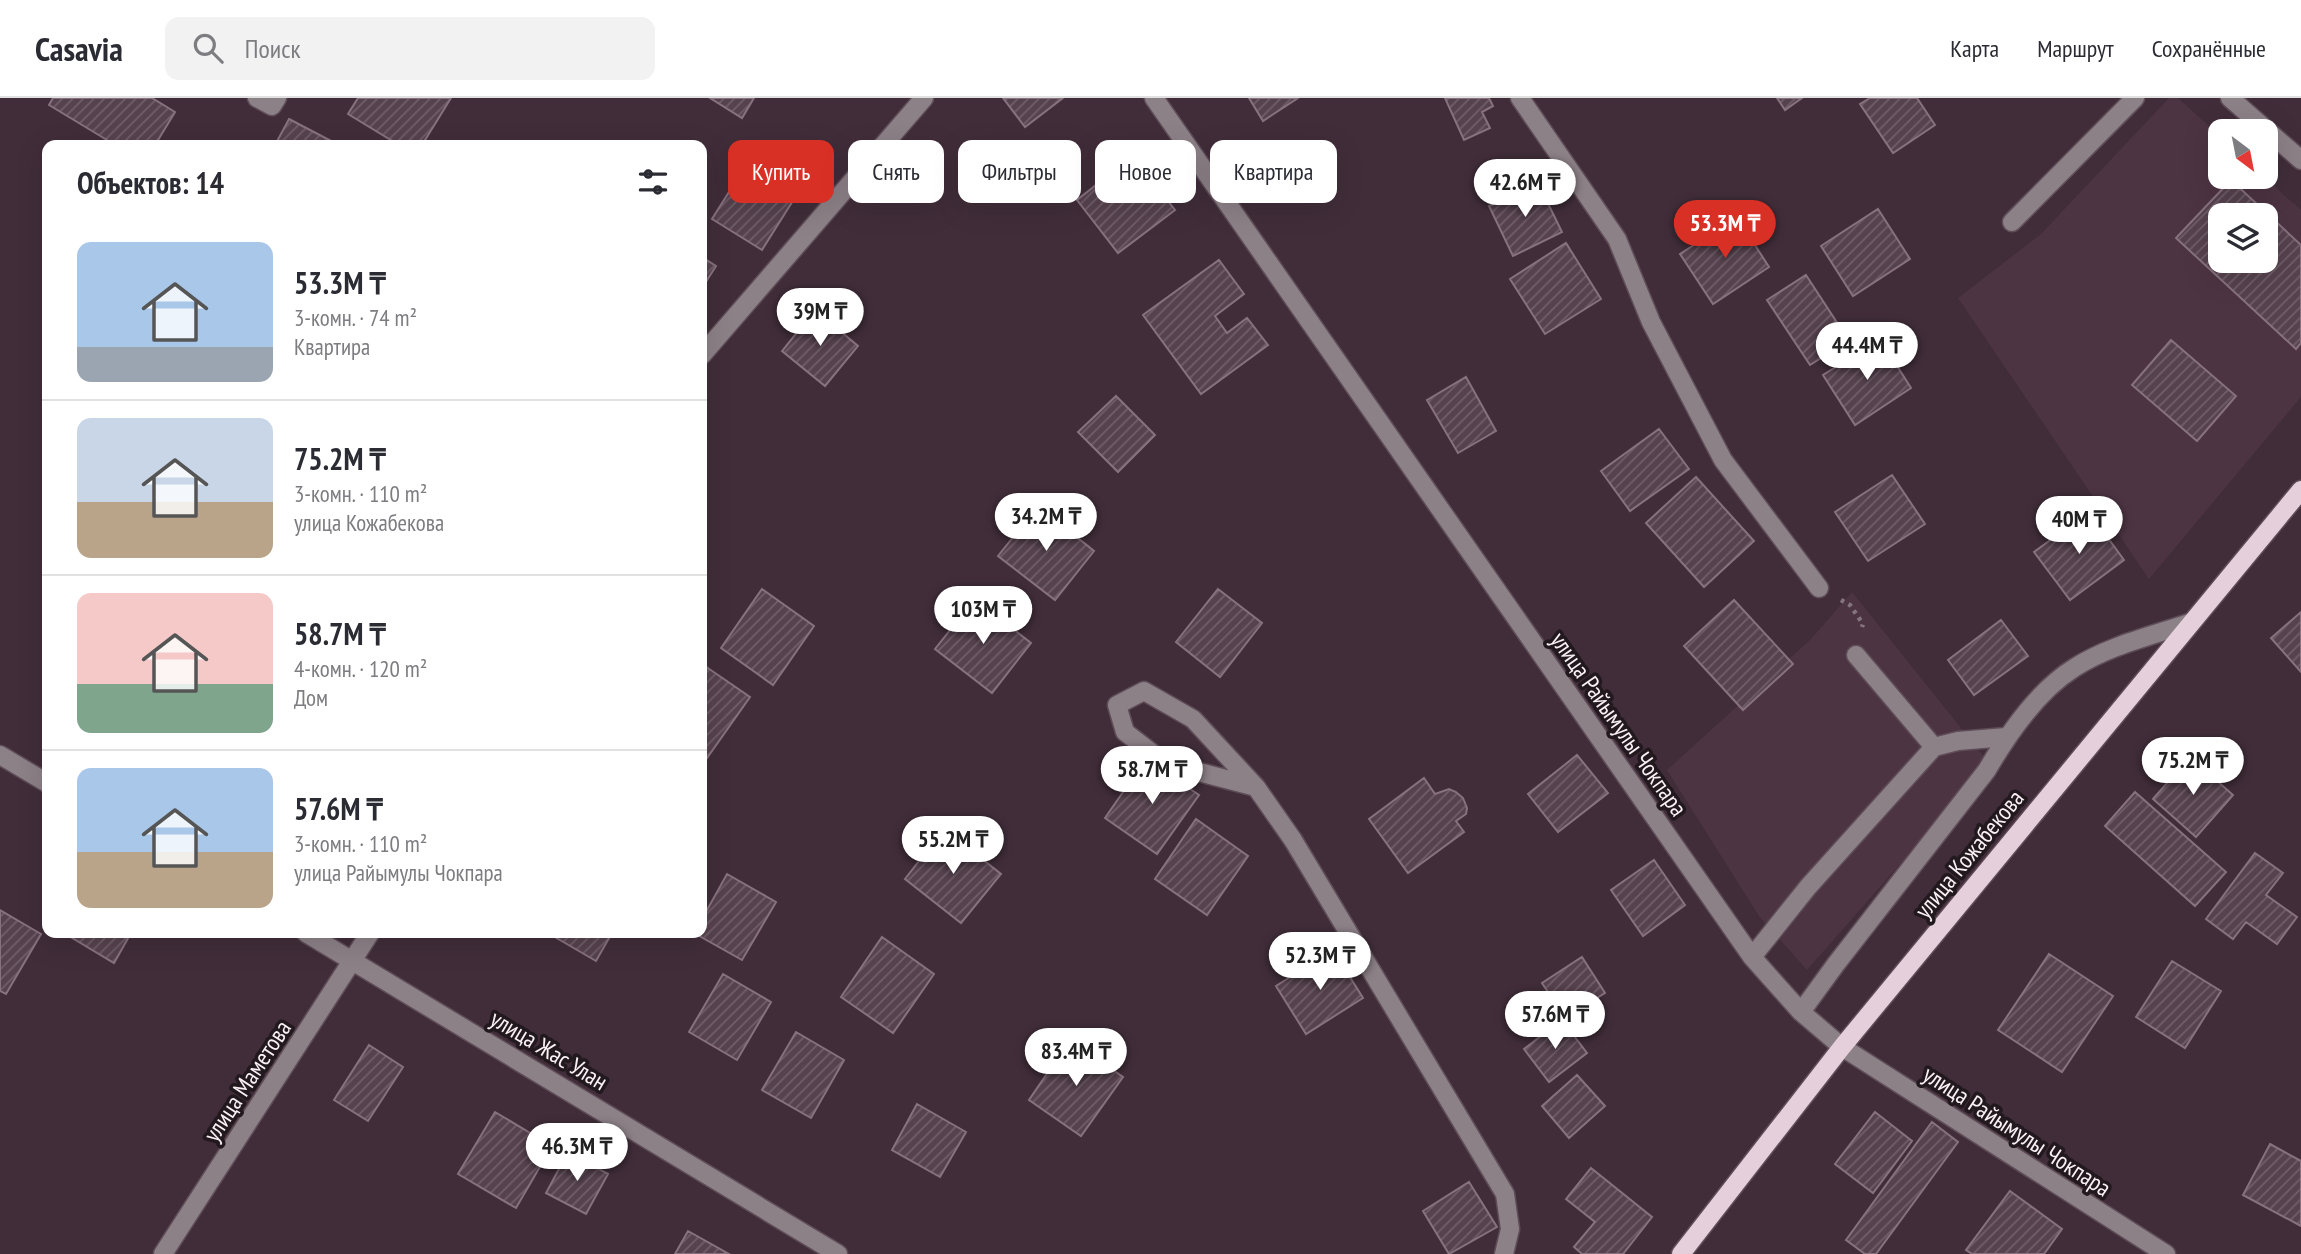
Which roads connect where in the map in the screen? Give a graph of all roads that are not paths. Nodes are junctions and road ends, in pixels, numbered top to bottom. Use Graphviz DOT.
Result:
graph roads {
  1 [pos="257,98"];
  2 [pos="277,98"];
  3 [pos="924,98"];
  4 [pos="1154,98"];
  5 [pos="1520,98"];
  6 [pos="2135,98"];
  7 [pos="2230,98"];
  8 [pos="2301,160"];
  9 [pos="2012,222"];
  10 [pos="707,349"];
  11 [pos="2301,490"];
  12 [pos="1819,587"];
  13 [pos="2189,623"];
  14 [pos="1856,655"];
  15 [pos="2006,737"];
  16 [pos="1934,747"];
  17 [pos="0,755"];
  18 [pos="42,780"];
  19 [pos="1256,787"];
  20 [pos="315,938"];
  21 [pos="367,938"];
  22 [pos="1752,957"];
  23 [pos="354,961"];
  24 [pos="1801,1012"];
  25 [pos="1842,1047"];
  26 [pos="163,1254"];
  27 [pos="838,1254"];
  28 [pos="1504,1254"];
  29 [pos="1681,1254"];
  30 [pos="2166,1254"];
  1 -- 2 [label="street"];
  3 -- 10 [label="street"];
  4 -- 22 [label="street, улица Райымулы Чокпара"];
  5 -- 12 [label="street"];
  6 -- 9 [label="street"];
  7 -- 8 [label="street"];
  11 -- 13 [label="main road, улица Кожабекова"];
  13 -- 15 [label="street"];
  13 -- 25 [label="main road, улица Кожабекова"];
  14 -- 16 [label="street"];
  15 -- 16 [label="street"];
  15 -- 24 [label="street"];
  16 -- 22 [label="street"];
  17 -- 18 [label="street"];
  19 -- 19 [label="street"];
  19 -- 28 [label="street"];
  20 -- 23 [label="street, улица Жас Улан"];
  21 -- 23 [label="street, улица Маметова"];
  22 -- 24 [label="street, улица Райымулы Чокпара"];
  23 -- 26 [label="street, улица Маметова"];
  23 -- 27 [label="street, улица Жас Улан"];
  24 -- 25 [label="street, улица Райымулы Чокпара"];
  25 -- 29 [label="main road, улица Кожабекова"];
  25 -- 30 [label="street, улица Райымулы Чокпара"];
}
